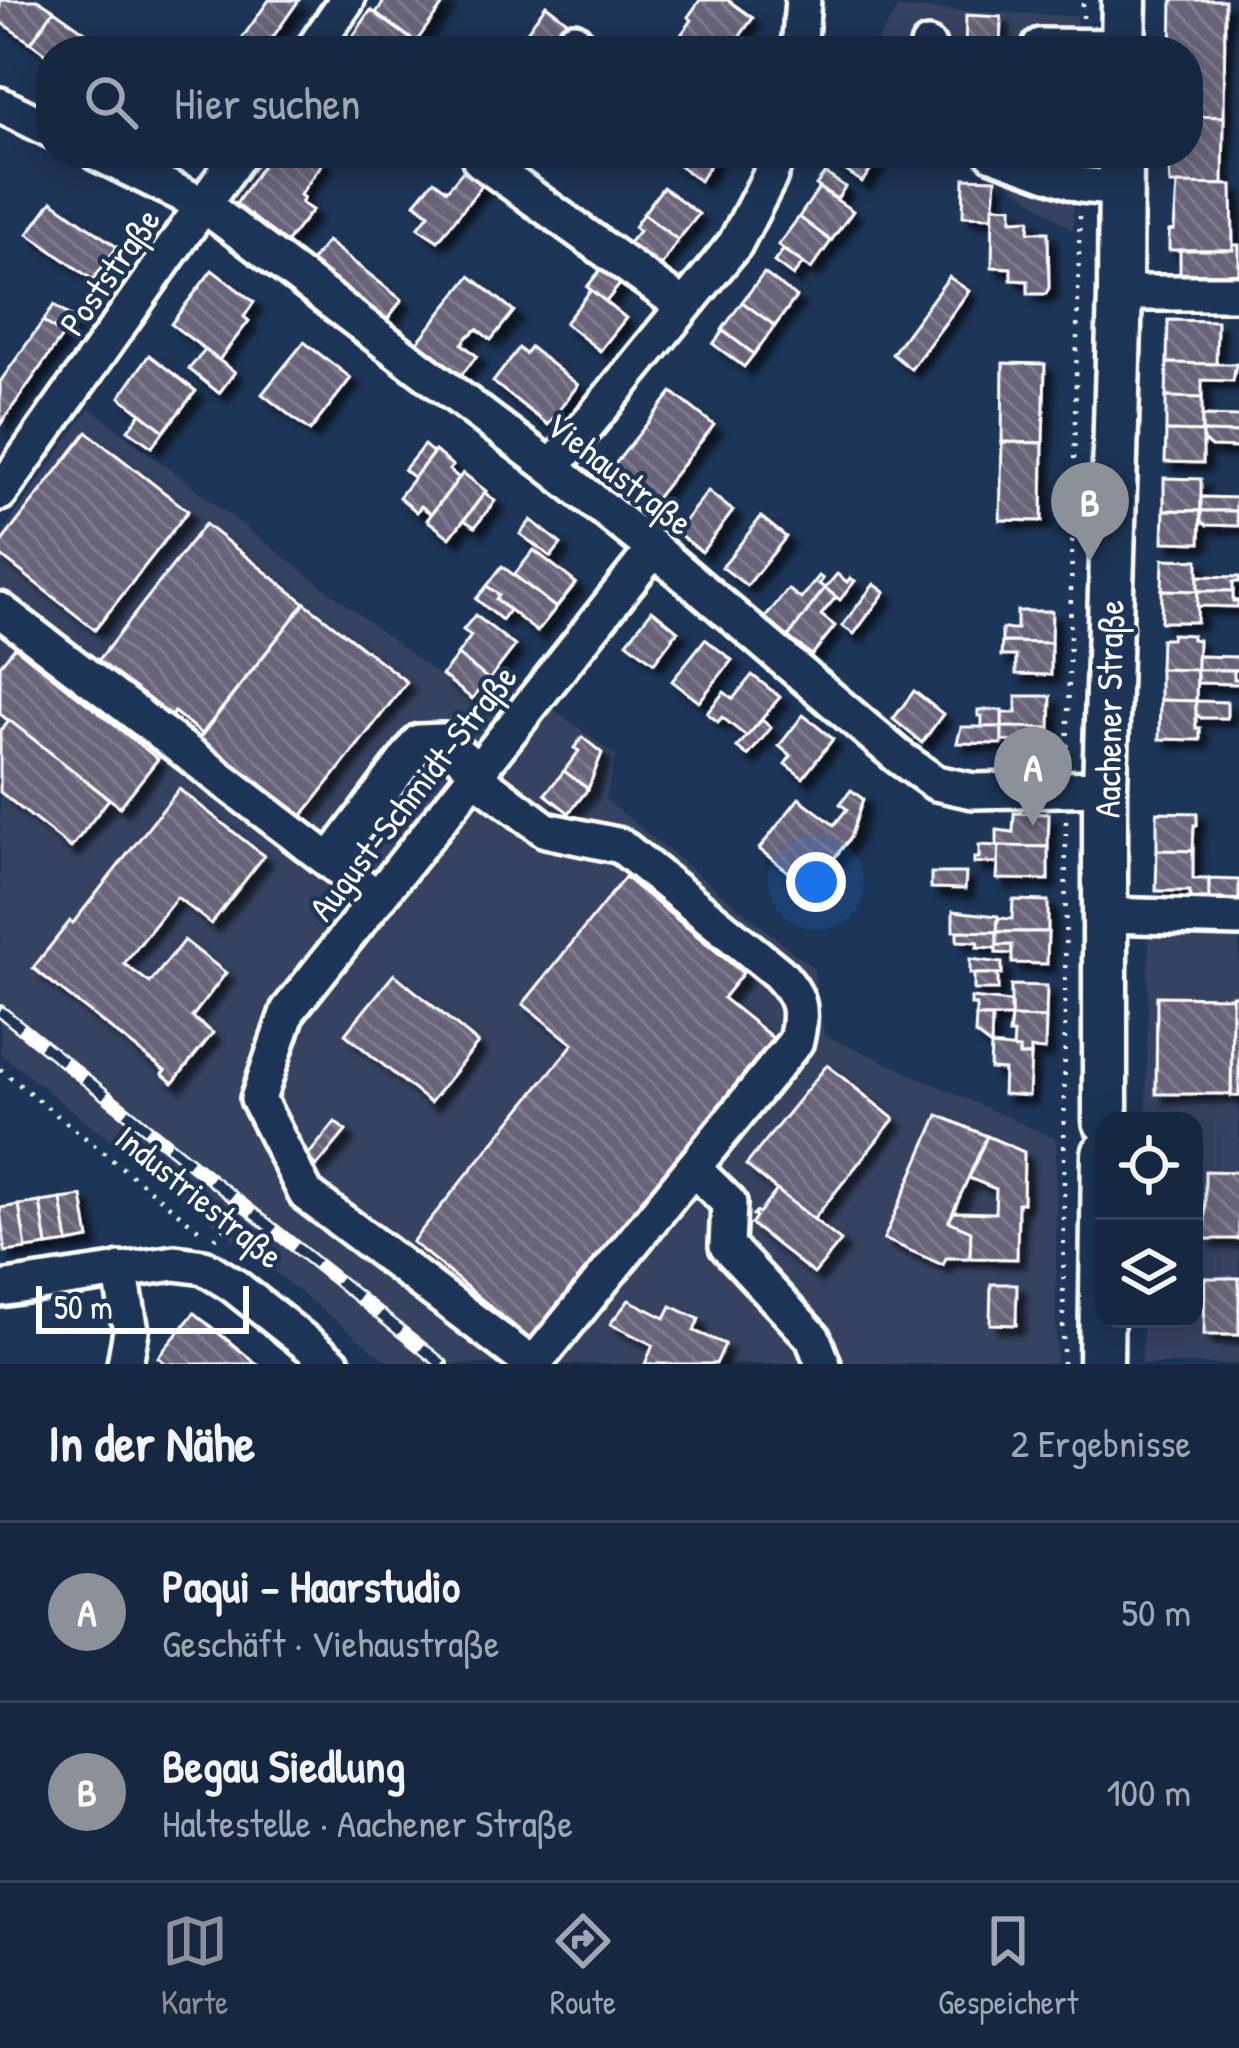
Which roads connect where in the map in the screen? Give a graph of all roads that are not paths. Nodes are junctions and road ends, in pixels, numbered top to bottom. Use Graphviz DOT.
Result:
graph roads {
  1 [pos="347,0"];
  2 [pos="803,0"];
  3 [pos="1124,0"];
  4 [pos="322,36"];
  5 [pos="801,36"];
  6 [pos="1123,36"];
  7 [pos="0,105"];
  8 [pos="36,123"];
  9 [pos="128,168"];
  10 [pos="230,168"];
  11 [pos="491,168"];
  12 [pos="773,168"];
  13 [pos="1052,168"];
  14 [pos="1121,171"];
  15 [pos="204,205"];
  16 [pos="1120,292"];
  17 [pos="1239,293"];
  18 [pos="682,305"];
  19 [pos="552,467"];
  20 [pos="0,493"];
  21 [pos="654,549"];
  22 [pos="0,610"];
  23 [pos="476,774"];
  24 [pos="1105,788"];
  25 [pos="330,861"];
  26 [pos="378,898"];
  27 [pos="1106,915"];
  28 [pos="1239,919"];
  29 [pos="1105,1112"];
  30 [pos="693,1168"];
  31 [pos="1103,1220"];
  32 [pos="120,1270"];
  33 [pos="0,1289"];
  34 [pos="125,1364"];
  35 [pos="333,1364"];
  36 [pos="532,1364"];
  37 [pos="823,1364"];
  38 [pos="1101,1364"];
  1 -- 4 [label="street"];
  2 -- 5 [label="street"];
  3 -- 6 [label="main road"];
  7 -- 8 [label="street"];
  9 -- 15 [label="street, Viehaustraße"];
  10 -- 15 [label="street, Poststraße"];
  11 -- 18 [label="street"];
  12 -- 18 [label="street"];
  13 -- 14 [label="street"];
  14 -- 16 [label="main road, Aachener Straße"];
  15 -- 19 [label="street, Viehaustraße"];
  15 -- 20 [label="street, Poststraße"];
  16 -- 17 [label="street"];
  16 -- 24 [label="main road, Aachener Straße"];
  18 -- 19 [label="street"];
  19 -- 21 [label="street, Viehaustraße"];
  21 -- 23 [label="street, August-Schmidt-Straße"];
  21 -- 24 [label="street, Viehaustraße"];
  22 -- 25 [label="street"];
  23 -- 25 [label="street"];
  23 -- 26 [label="street, August-Schmidt-Straße"];
  23 -- 30 [label="street"];
  24 -- 27 [label="main road, Aachener Straße"];
  25 -- 26 [label="street"];
  26 -- 36 [label="street, August-Schmidt-Straße"];
  27 -- 28 [label="street"];
  27 -- 29 [label="main road, Aachener Straße"];
  30 -- 36 [label="street"];
  30 -- 37 [label="street"];
  31 -- 38 [label="main road"];
  32 -- 33 [label="street"];
  32 -- 34 [label="street"];
  32 -- 35 [label="street"];
}
